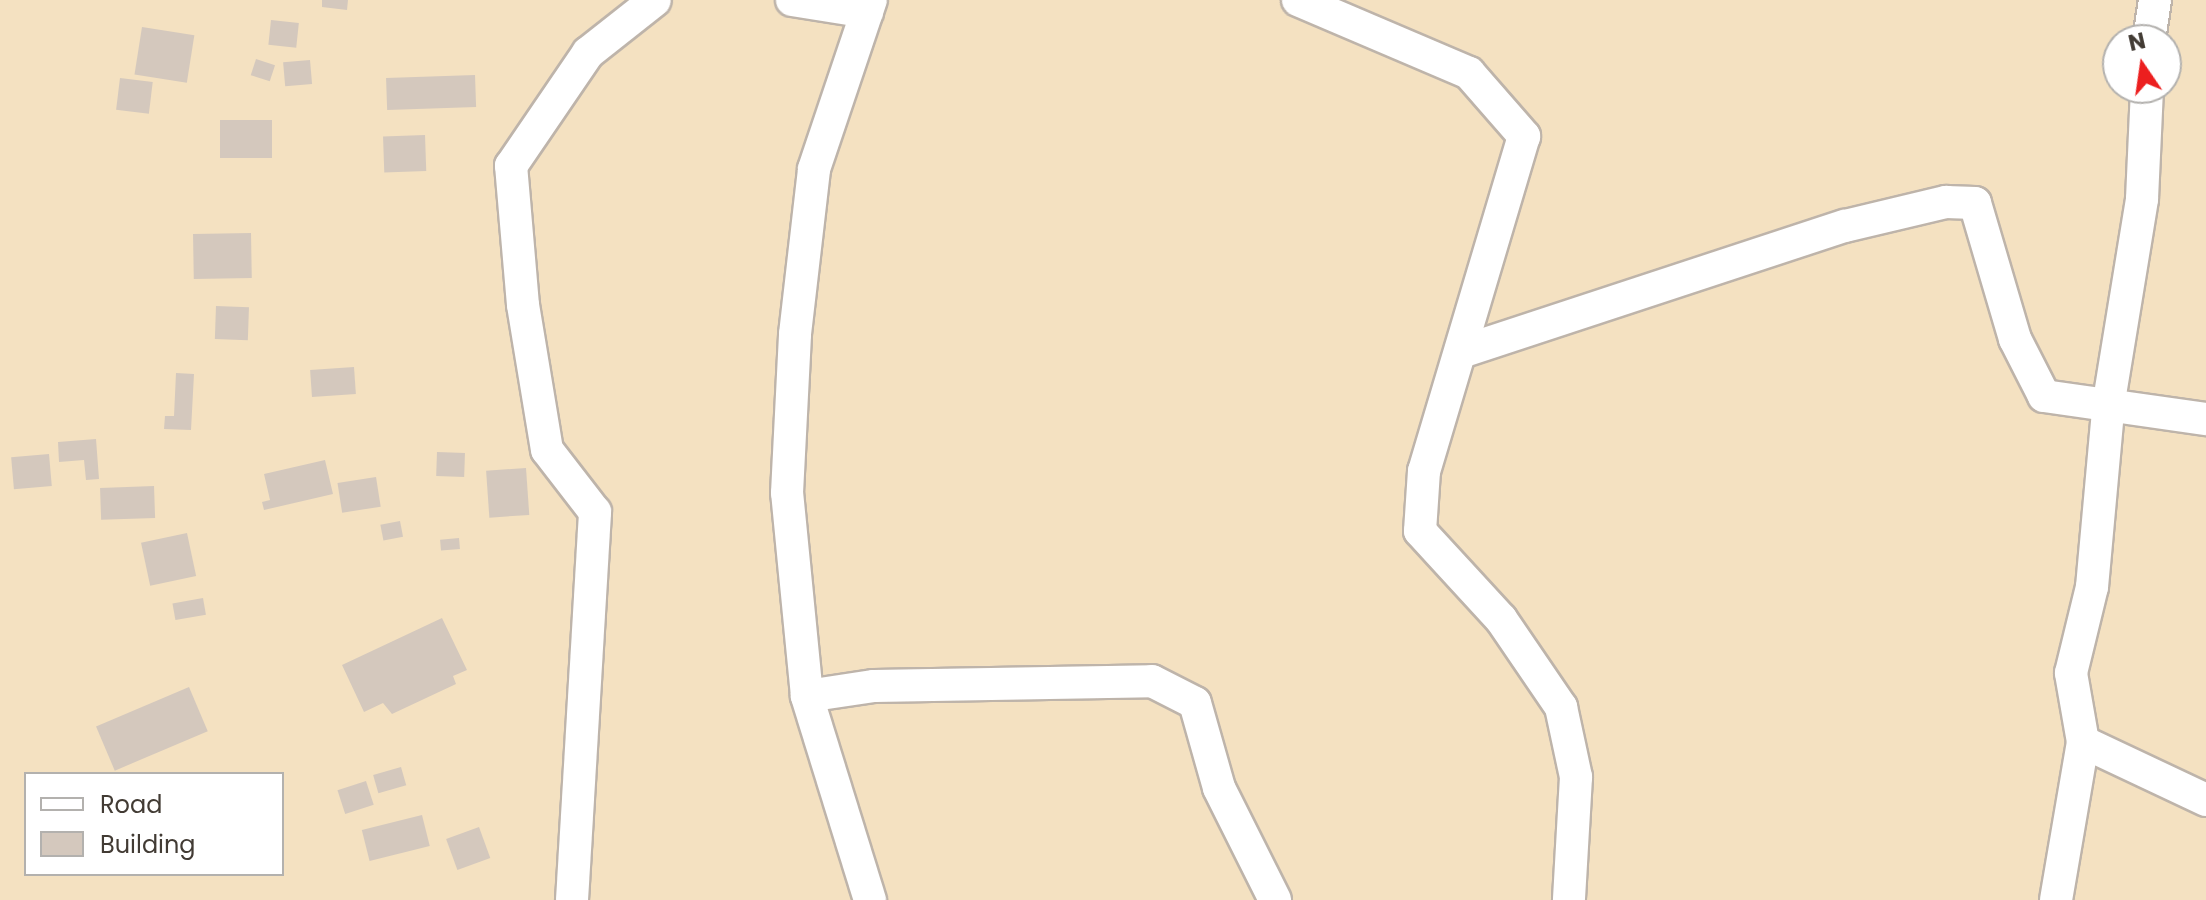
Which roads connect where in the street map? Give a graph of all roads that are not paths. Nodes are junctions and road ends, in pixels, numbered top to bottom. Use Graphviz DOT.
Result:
graph roads {
  1 [pos="655,0"];
  2 [pos="792,0"];
  3 [pos="1298,0"];
  4 [pos="2155,0"];
  5 [pos="869,6"];
  6 [pos="2151,24"];
  7 [pos="2146,104"];
  8 [pos="1461,352"];
  9 [pos="2109,401"];
  10 [pos="2206,419"];
  11 [pos="807,696"];
  12 [pos="2083,742"];
  13 [pos="2206,800"];
  14 [pos="572,900"];
  15 [pos="870,900"];
  16 [pos="1275,900"];
  17 [pos="1569,900"];
  18 [pos="2056,900"];
  1 -- 14 [label="street"];
  2 -- 5 [label="street"];
  3 -- 8 [label="street"];
  4 -- 6 [label="street"];
  5 -- 11 [label="street"];
  7 -- 9 [label="street"];
  8 -- 9 [label="street"];
  8 -- 17 [label="street"];
  9 -- 10 [label="street"];
  9 -- 12 [label="street"];
  11 -- 15 [label="street"];
  11 -- 16 [label="street"];
  12 -- 13 [label="street"];
  12 -- 18 [label="street"];
}
